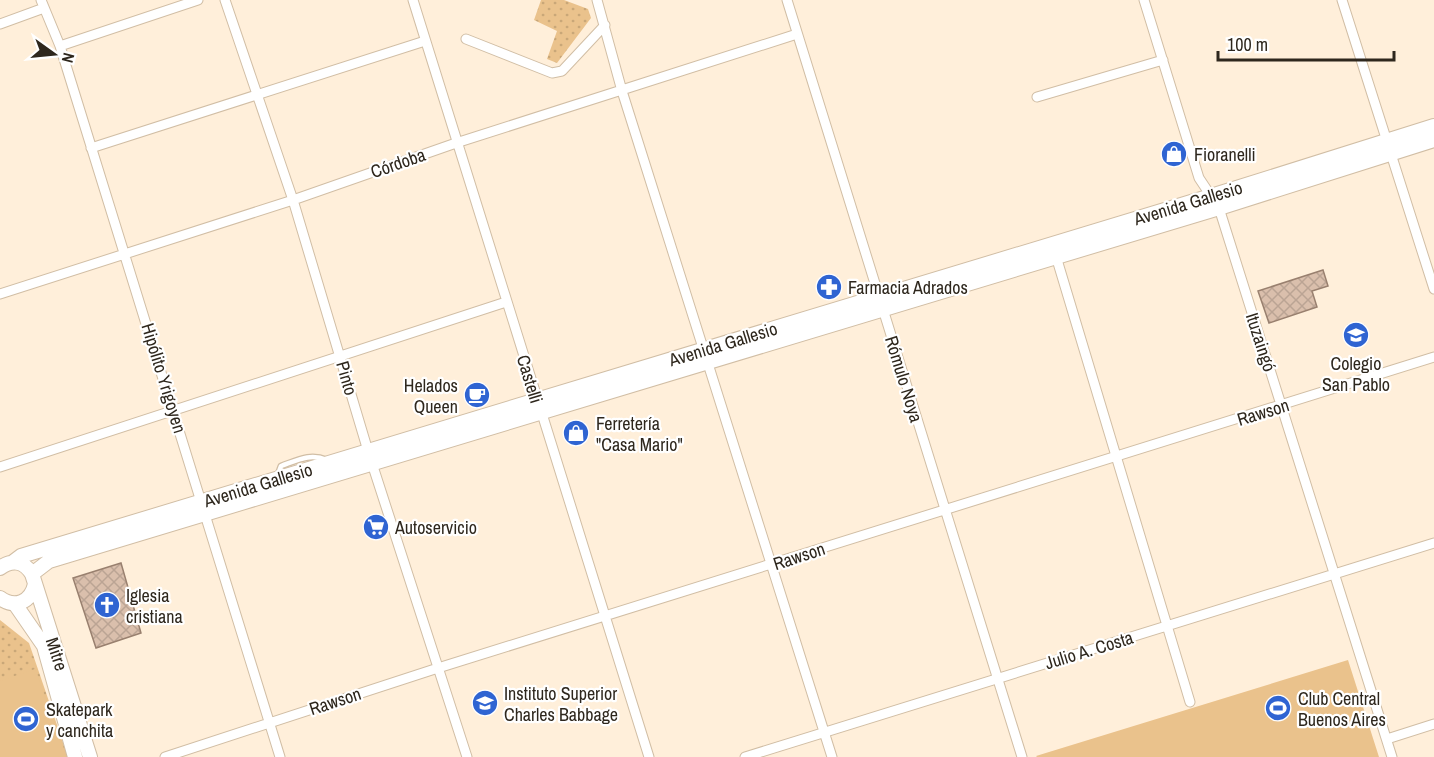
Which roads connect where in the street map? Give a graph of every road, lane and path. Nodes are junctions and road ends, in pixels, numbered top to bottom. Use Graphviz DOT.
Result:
graph roads {
  1 [pos="198,0"];
  2 [pos="225,0"];
  3 [pos="413,0"];
  4 [pos="597,0"];
  5 [pos="787,0"];
  6 [pos="1144,0"];
  7 [pos="1342,0"];
  8 [pos="43,4"];
  9 [pos="0,24"];
  10 [pos="604,25"];
  11 [pos="797,34"];
  12 [pos="466,39"];
  13 [pos="425,41"];
  14 [pos="60,46"];
  15 [pos="1163,60"];
  16 [pos="622,91"];
  17 [pos="257,95"];
  18 [pos="1037,97"];
  19 [pos="1434,126"];
  20 [pos="1434,140"];
  21 [pos="456,143"];
  22 [pos="1391,146"];
  23 [pos="91,148"];
  24 [pos="293,200"];
  25 [pos="1215,202"];
  26 [pos="1054,251"];
  27 [pos="126,254"];
  28 [pos="1434,289"];
  29 [pos="0,294"];
  30 [pos="506,302"];
  31 [pos="880,303"];
  32 [pos="340,355"];
  33 [pos="706,356"];
  34 [pos="1434,357"];
  35 [pos="539,406"];
  36 [pos="1281,406"];
  37 [pos="174,410"];
  38 [pos="370,457"];
  39 [pos="1115,457"];
  40 [pos="0,467"];
  41 [pos="204,508"];
  42 [pos="945,509"];
  43 [pos="1434,543"];
  44 [pos="5,564"];
  45 [pos="771,564"];
  46 [pos="1334,574"];
  47 [pos="34,579"];
  48 [pos="6,603"];
  49 [pos="606,618"];
  50 [pos="1167,626"];
  51 [pos="438,668"];
  52 [pos="998,678"];
  53 [pos="1190,702"];
  54 [pos="269,723"];
  55 [pos="1434,724"];
  56 [pos="824,732"];
  57 [pos="1386,739"];
  58 [pos="75,757"];
  59 [pos="90,757"];
  60 [pos="165,757"];
  61 [pos="280,757"];
  62 [pos="467,757"];
  63 [pos="649,757"];
  64 [pos="745,757"];
  65 [pos="832,757"];
  66 [pos="1022,757"];
  67 [pos="1392,757"];
  1 -- 14 [label="street"];
  2 -- 17 [label="street, Pinto"];
  3 -- 13 [label="street, Castelli"];
  4 -- 10 [label="street"];
  5 -- 11 [label="street, Rómulo Noya"];
  6 -- 15 [label="street, Ituzaingó"];
  7 -- 22 [label="street"];
  8 -- 9 [label="street"];
  8 -- 14 [label="street, Hipólito Yrigoyen"];
  10 -- 12 [label="street"];
  10 -- 16 [label="street"];
  11 -- 16 [label="street, Córdoba"];
  11 -- 31 [label="street, Rómulo Noya"];
  13 -- 17 [label="street"];
  13 -- 21 [label="street, Castelli"];
  14 -- 23 [label="street, Hipólito Yrigoyen"];
  15 -- 18 [label="street"];
  15 -- 25 [label="street, Ituzaingó"];
  16 -- 21 [label="street, Córdoba"];
  16 -- 33 [label="street"];
  17 -- 23 [label="street"];
  17 -- 24 [label="street, Pinto"];
  19 -- 22 [label="main road, Avenida Gallesio"];
  20 -- 22 [label="main road, Avenida Gallesio"];
  21 -- 24 [label="street, Córdoba"];
  21 -- 30 [label="street, Castelli"];
  22 -- 25 [label="main road, Avenida Gallesio"];
  22 -- 28 [label="street"];
  23 -- 27 [label="street, Hipólito Yrigoyen"];
  24 -- 27 [label="street, Córdoba"];
  24 -- 32 [label="street, Pinto"];
  25 -- 26 [label="main road, Avenida Gallesio"];
  25 -- 36 [label="street, Ituzaingó"];
  26 -- 31 [label="main road, Avenida Gallesio"];
  26 -- 39 [label="street"];
  27 -- 29 [label="street, Córdoba"];
  27 -- 37 [label="street, Hipólito Yrigoyen"];
  30 -- 32 [label="street"];
  30 -- 35 [label="street, Castelli"];
  31 -- 33 [label="main road, Avenida Gallesio"];
  31 -- 42 [label="street, Rómulo Noya"];
  32 -- 37 [label="street"];
  32 -- 38 [label="street, Pinto"];
  33 -- 35 [label="main road, Avenida Gallesio"];
  33 -- 45 [label="street"];
  34 -- 36 [label="street, Rawson"];
  35 -- 38 [label="main road, Avenida Gallesio"];
  35 -- 49 [label="street, Castelli"];
  36 -- 39 [label="street, Rawson"];
  36 -- 46 [label="street, Ituzaingó"];
  37 -- 40 [label="street"];
  37 -- 41 [label="street, Hipólito Yrigoyen"];
  38 -- 41 [label="main road, Avenida Gallesio"];
  38 -- 41 [label="main road, Avenida Gallesio"];
  38 -- 51 [label="street, Pinto"];
  39 -- 42 [label="street, Rawson"];
  39 -- 50 [label="street"];
  41 -- 44 [label="main road, Avenida Gallesio"];
  41 -- 47 [label="main road, Avenida Gallesio"];
  41 -- 54 [label="street, Hipólito Yrigoyen"];
  42 -- 45 [label="street, Rawson"];
  42 -- 52 [label="street, Rómulo Noya"];
  43 -- 46 [label="street, Julio A. Costa"];
  44 -- 47 [label="main road"];
  45 -- 49 [label="street, Rawson"];
  45 -- 56 [label="street"];
  46 -- 50 [label="street, Julio A. Costa"];
  46 -- 57 [label="street, Ituzaingó"];
  47 -- 48 [label="main road, Avenida Gallesio"];
  47 -- 59 [label="main road, Mitre"];
  48 -- 58 [label="main road, Mitre"];
  49 -- 51 [label="street, Rawson"];
  49 -- 63 [label="street, Castelli"];
  50 -- 52 [label="street, Julio A. Costa"];
  50 -- 53 [label="street"];
  51 -- 54 [label="street, Rawson"];
  51 -- 62 [label="street, Pinto"];
  52 -- 56 [label="street, Julio A. Costa"];
  52 -- 66 [label="street, Rómulo Noya"];
  54 -- 60 [label="street, Rawson"];
  54 -- 61 [label="street, Hipólito Yrigoyen"];
  55 -- 57 [label="street"];
  56 -- 64 [label="street, Julio A. Costa"];
  56 -- 65 [label="street"];
  57 -- 67 [label="street, Ituzaingó"];
}
